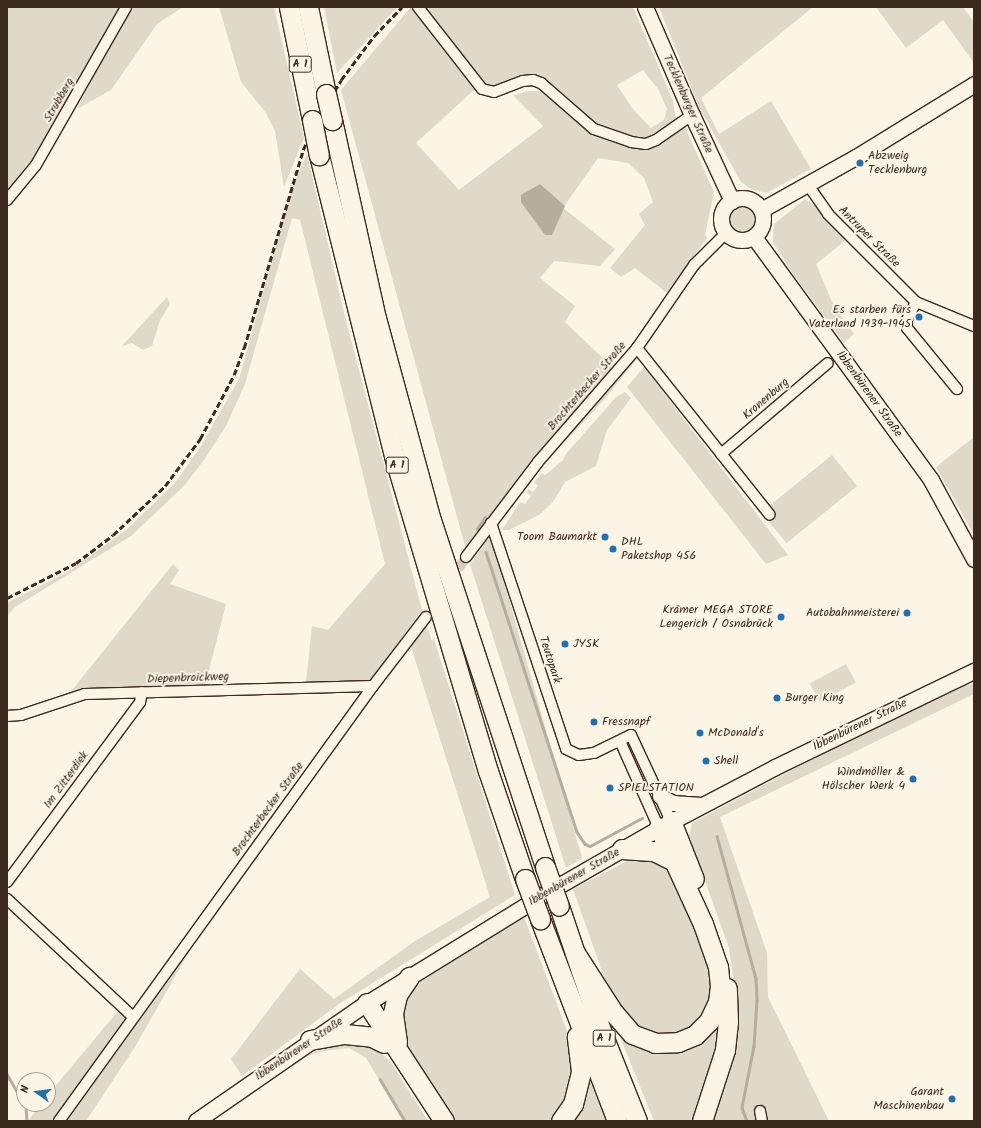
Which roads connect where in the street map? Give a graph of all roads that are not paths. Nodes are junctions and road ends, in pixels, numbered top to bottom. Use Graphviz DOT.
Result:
graph roads {
  1 [pos="126,7"];
  2 [pos="289,7"];
  3 [pos="308,7"];
  4 [pos="418,7"];
  5 [pos="645,7"];
  6 [pos="974,84"];
  7 [pos="692,116"];
  8 [pos="808,185"];
  9 [pos="7,200"];
  10 [pos="732,201"];
  11 [pos="761,210"];
  12 [pos="726,233"];
  13 [pos="754,236"];
  14 [pos="916,302"];
  15 [pos="974,326"];
  16 [pos="637,348"];
  17 [pos="828,363"];
  18 [pos="957,389"];
  19 [pos="721,454"];
  20 [pos="770,515"];
  21 [pos="491,523"];
  22 [pos="466,557"];
  23 [pos="974,559"];
  24 [pos="426,617"];
  25 [pos="973,672"];
  26 [pos="373,686"];
  27 [pos="142,692"];
  28 [pos="7,716"];
  29 [pos="620,741"];
  30 [pos="660,796"];
  31 [pos="702,805"];
  32 [pos="665,825"];
  33 [pos="622,849"];
  34 [pos="672,860"];
  35 [pos="7,882"];
  36 [pos="7,899"];
  37 [pos="575,953"];
  38 [pos="409,977"];
  39 [pos="563,978"];
  40 [pos="363,1006"];
  41 [pos="133,1017"];
  42 [pos="310,1040"];
  43 [pos="392,1046"];
  44 [pos="760,1111"];
  45 [pos="59,1121"];
  46 [pos="196,1121"];
  47 [pos="437,1121"];
  48 [pos="444,1121"];
  49 [pos="561,1121"];
  50 [pos="617,1121"];
  51 [pos="637,1121"];
  52 [pos="702,1121"];
  53 [pos="762,1121"];
  1 -- 9 [label="street, Strubberg"];
  2 -- 39 [label="highway, A 1, bridge"];
  3 -- 37 [label="highway, A 1, bridge"];
  4 -- 7 [label="street"];
  5 -- 7 [label="main road, Tecklenburger Straße"];
  6 -- 8 [label="main road"];
  7 -- 10 [label="main road, Tecklenburger Straße"];
  8 -- 11 [label="main road"];
  8 -- 14 [label="street, Antruper Straße"];
  10 -- 11 [label="main road"];
  10 -- 12 [label="main road"];
  11 -- 13 [label="main road"];
  12 -- 13 [label="main road"];
  12 -- 16 [label="street, Brochterbecker Straße"];
  13 -- 23 [label="main road, Ibbenbürener Straße"];
  14 -- 15 [label="street, Antruper Straße"];
  14 -- 18 [label="street"];
  16 -- 19 [label="street"];
  16 -- 21 [label="street, Brochterbecker Straße"];
  17 -- 19 [label="street, Kronenburg"];
  19 -- 20 [label="street"];
  21 -- 22 [label="street, Brochterbecker Straße"];
  21 -- 29 [label="street, Teutopark"];
  24 -- 26 [label="street, Brochterbecker Straße"];
  25 -- 31 [label="main road, Ibbenbürener Straße"];
  26 -- 27 [label="street, Diepenbroickweg"];
  26 -- 41 [label="street, Brochterbecker Straße"];
  27 -- 28 [label="street, Diepenbroickweg"];
  27 -- 35 [label="street, Im Zitterdiek"];
  29 -- 30 [label="street, Teutopark"];
  29 -- 32 [label="street"];
  30 -- 31 [label="main road"];
  30 -- 32 [label="street, Teutopark"];
  31 -- 32 [label="main road, Ibbenbürener Straße"];
  32 -- 33 [label="main road, Ibbenbürener Straße"];
  32 -- 34 [label="highway"];
  32 -- 52 [label="highway"];
  33 -- 34 [label="highway"];
  33 -- 38 [label="main road, Ibbenbürener Straße"];
  34 -- 37 [label="highway"];
  36 -- 41 [label="street"];
  37 -- 51 [label="highway, A 1"];
  38 -- 40 [label="main road, Ibbenbürener Straße"];
  38 -- 43 [label="highway"];
  39 -- 49 [label="highway"];
  39 -- 50 [label="highway, A 1"];
  40 -- 42 [label="main road, Ibbenbürener Straße"];
  40 -- 43 [label="highway"];
  41 -- 45 [label="street, Brochterbecker Straße"];
  42 -- 43 [label="highway"];
  42 -- 46 [label="main road, Ibbenbürener Straße"];
  43 -- 47 [label="highway"];
  43 -- 48 [label="highway"];
  44 -- 53 [label="street"];
}
